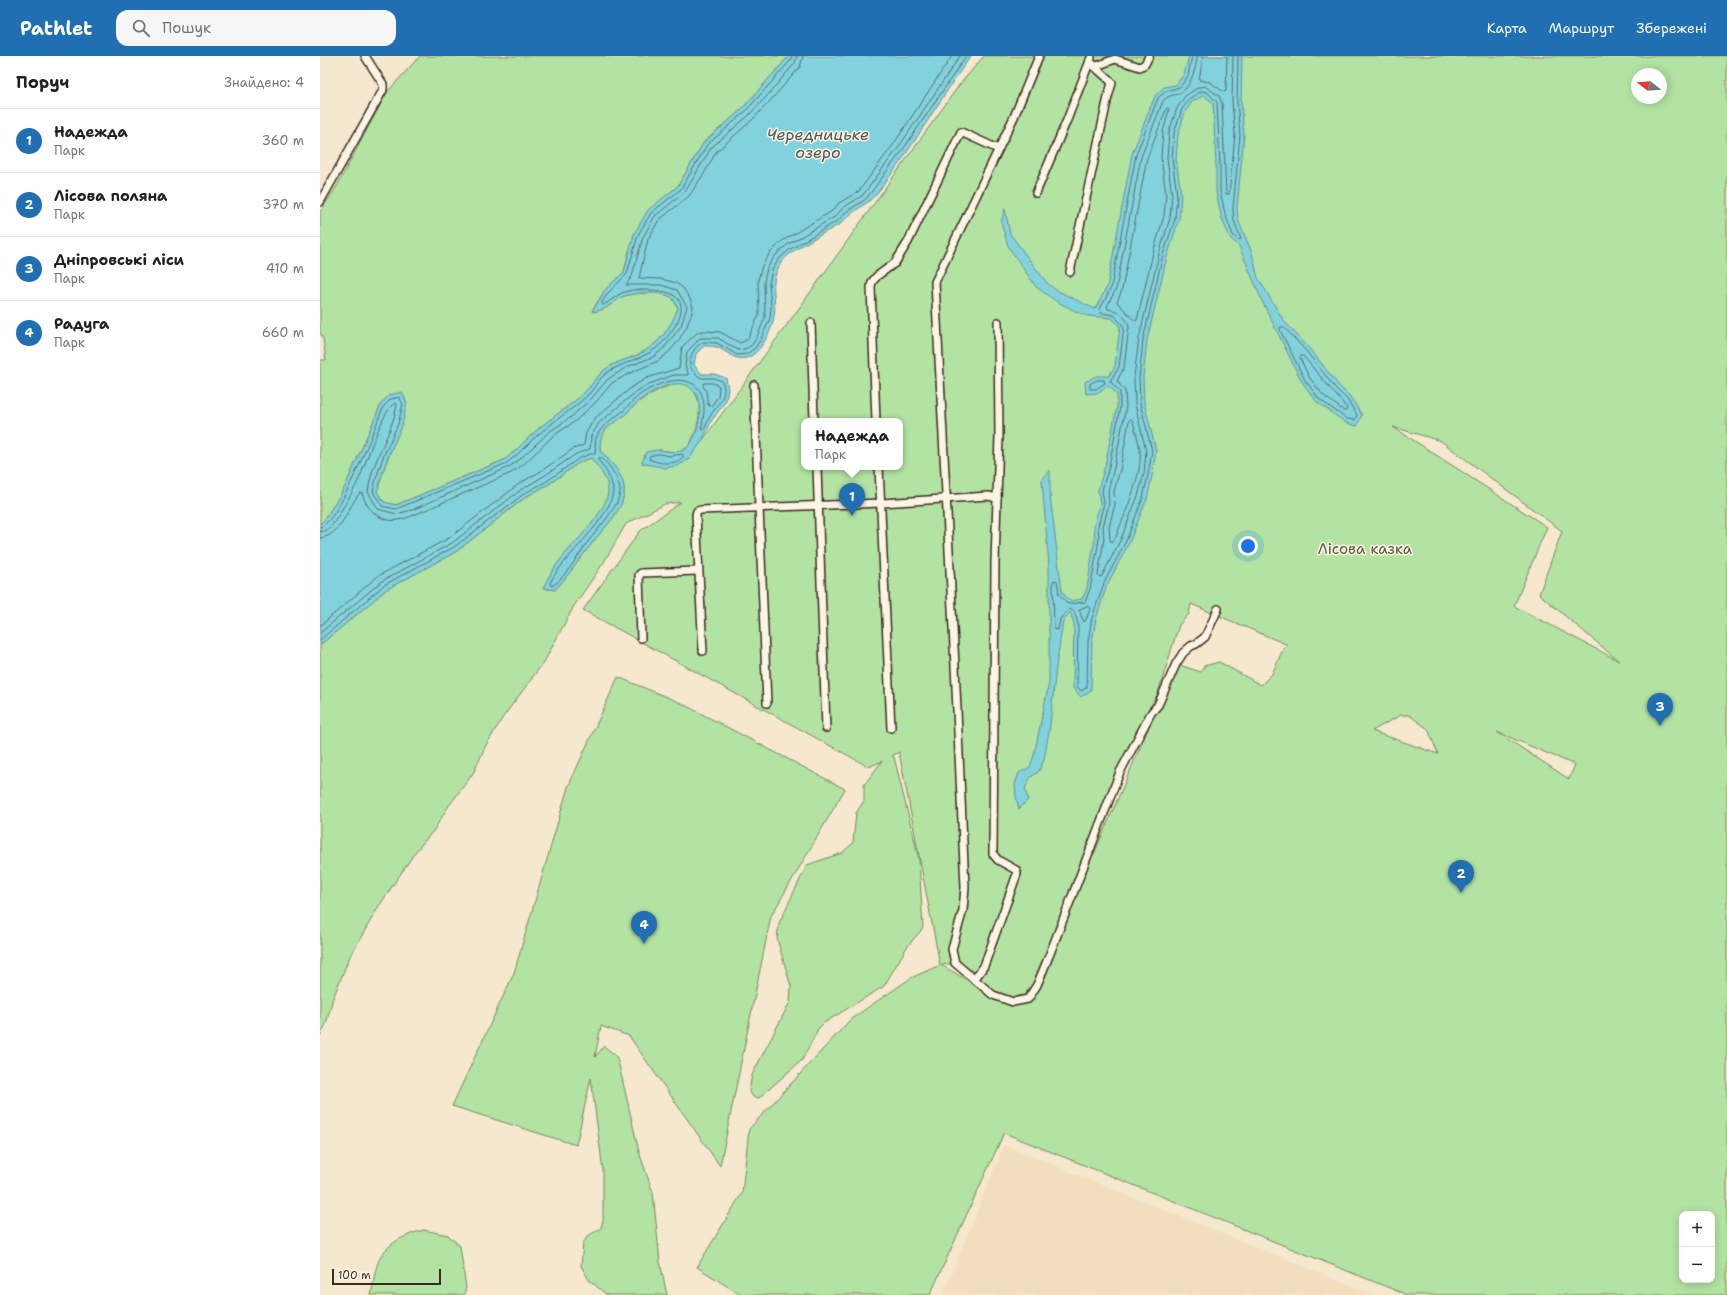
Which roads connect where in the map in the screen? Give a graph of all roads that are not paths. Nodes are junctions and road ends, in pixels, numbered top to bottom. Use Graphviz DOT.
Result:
graph roads {
  1 [pos="365,56"];
  2 [pos="1039,56"];
  3 [pos="1149,56"];
  4 [pos="1091,58"];
  5 [pos="1094,68"];
  6 [pos="998,149"];
  7 [pos="1036,193"];
  8 [pos="320,202"];
  9 [pos="1070,272"];
  10 [pos="998,322"];
  11 [pos="811,323"];
  12 [pos="754,384"];
  13 [pos="814,418"];
  14 [pos="876,418"];
  15 [pos="817,470"];
  16 [pos="879,470"];
  17 [pos="947,498"];
  18 [pos="997,498"];
  19 [pos="882,503"];
  20 [pos="819,506"];
  21 [pos="758,509"];
  22 [pos="698,571"];
  23 [pos="1218,609"];
  24 [pos="641,638"];
  25 [pos="703,651"];
  26 [pos="768,703"];
  27 [pos="826,728"];
  28 [pos="891,728"];
  29 [pos="974,980"];
  1 -- 8 [label="street"];
  2 -- 6 [label="street"];
  3 -- 5 [label="street"];
  4 -- 5 [label="street"];
  4 -- 7 [label="street"];
  5 -- 9 [label="street"];
  6 -- 14 [label="street"];
  6 -- 17 [label="street"];
  10 -- 18 [label="street"];
  11 -- 13 [label="street"];
  12 -- 21 [label="street"];
  15 -- 20 [label="street"];
  16 -- 19 [label="street"];
  17 -- 18 [label="street"];
  17 -- 19 [label="street"];
  17 -- 29 [label="street"];
  18 -- 29 [label="street"];
  19 -- 20 [label="street"];
  19 -- 28 [label="street"];
  20 -- 21 [label="street"];
  20 -- 27 [label="street"];
  21 -- 22 [label="street"];
  21 -- 26 [label="street"];
  22 -- 24 [label="street"];
  22 -- 25 [label="street"];
  23 -- 29 [label="street"];
}
